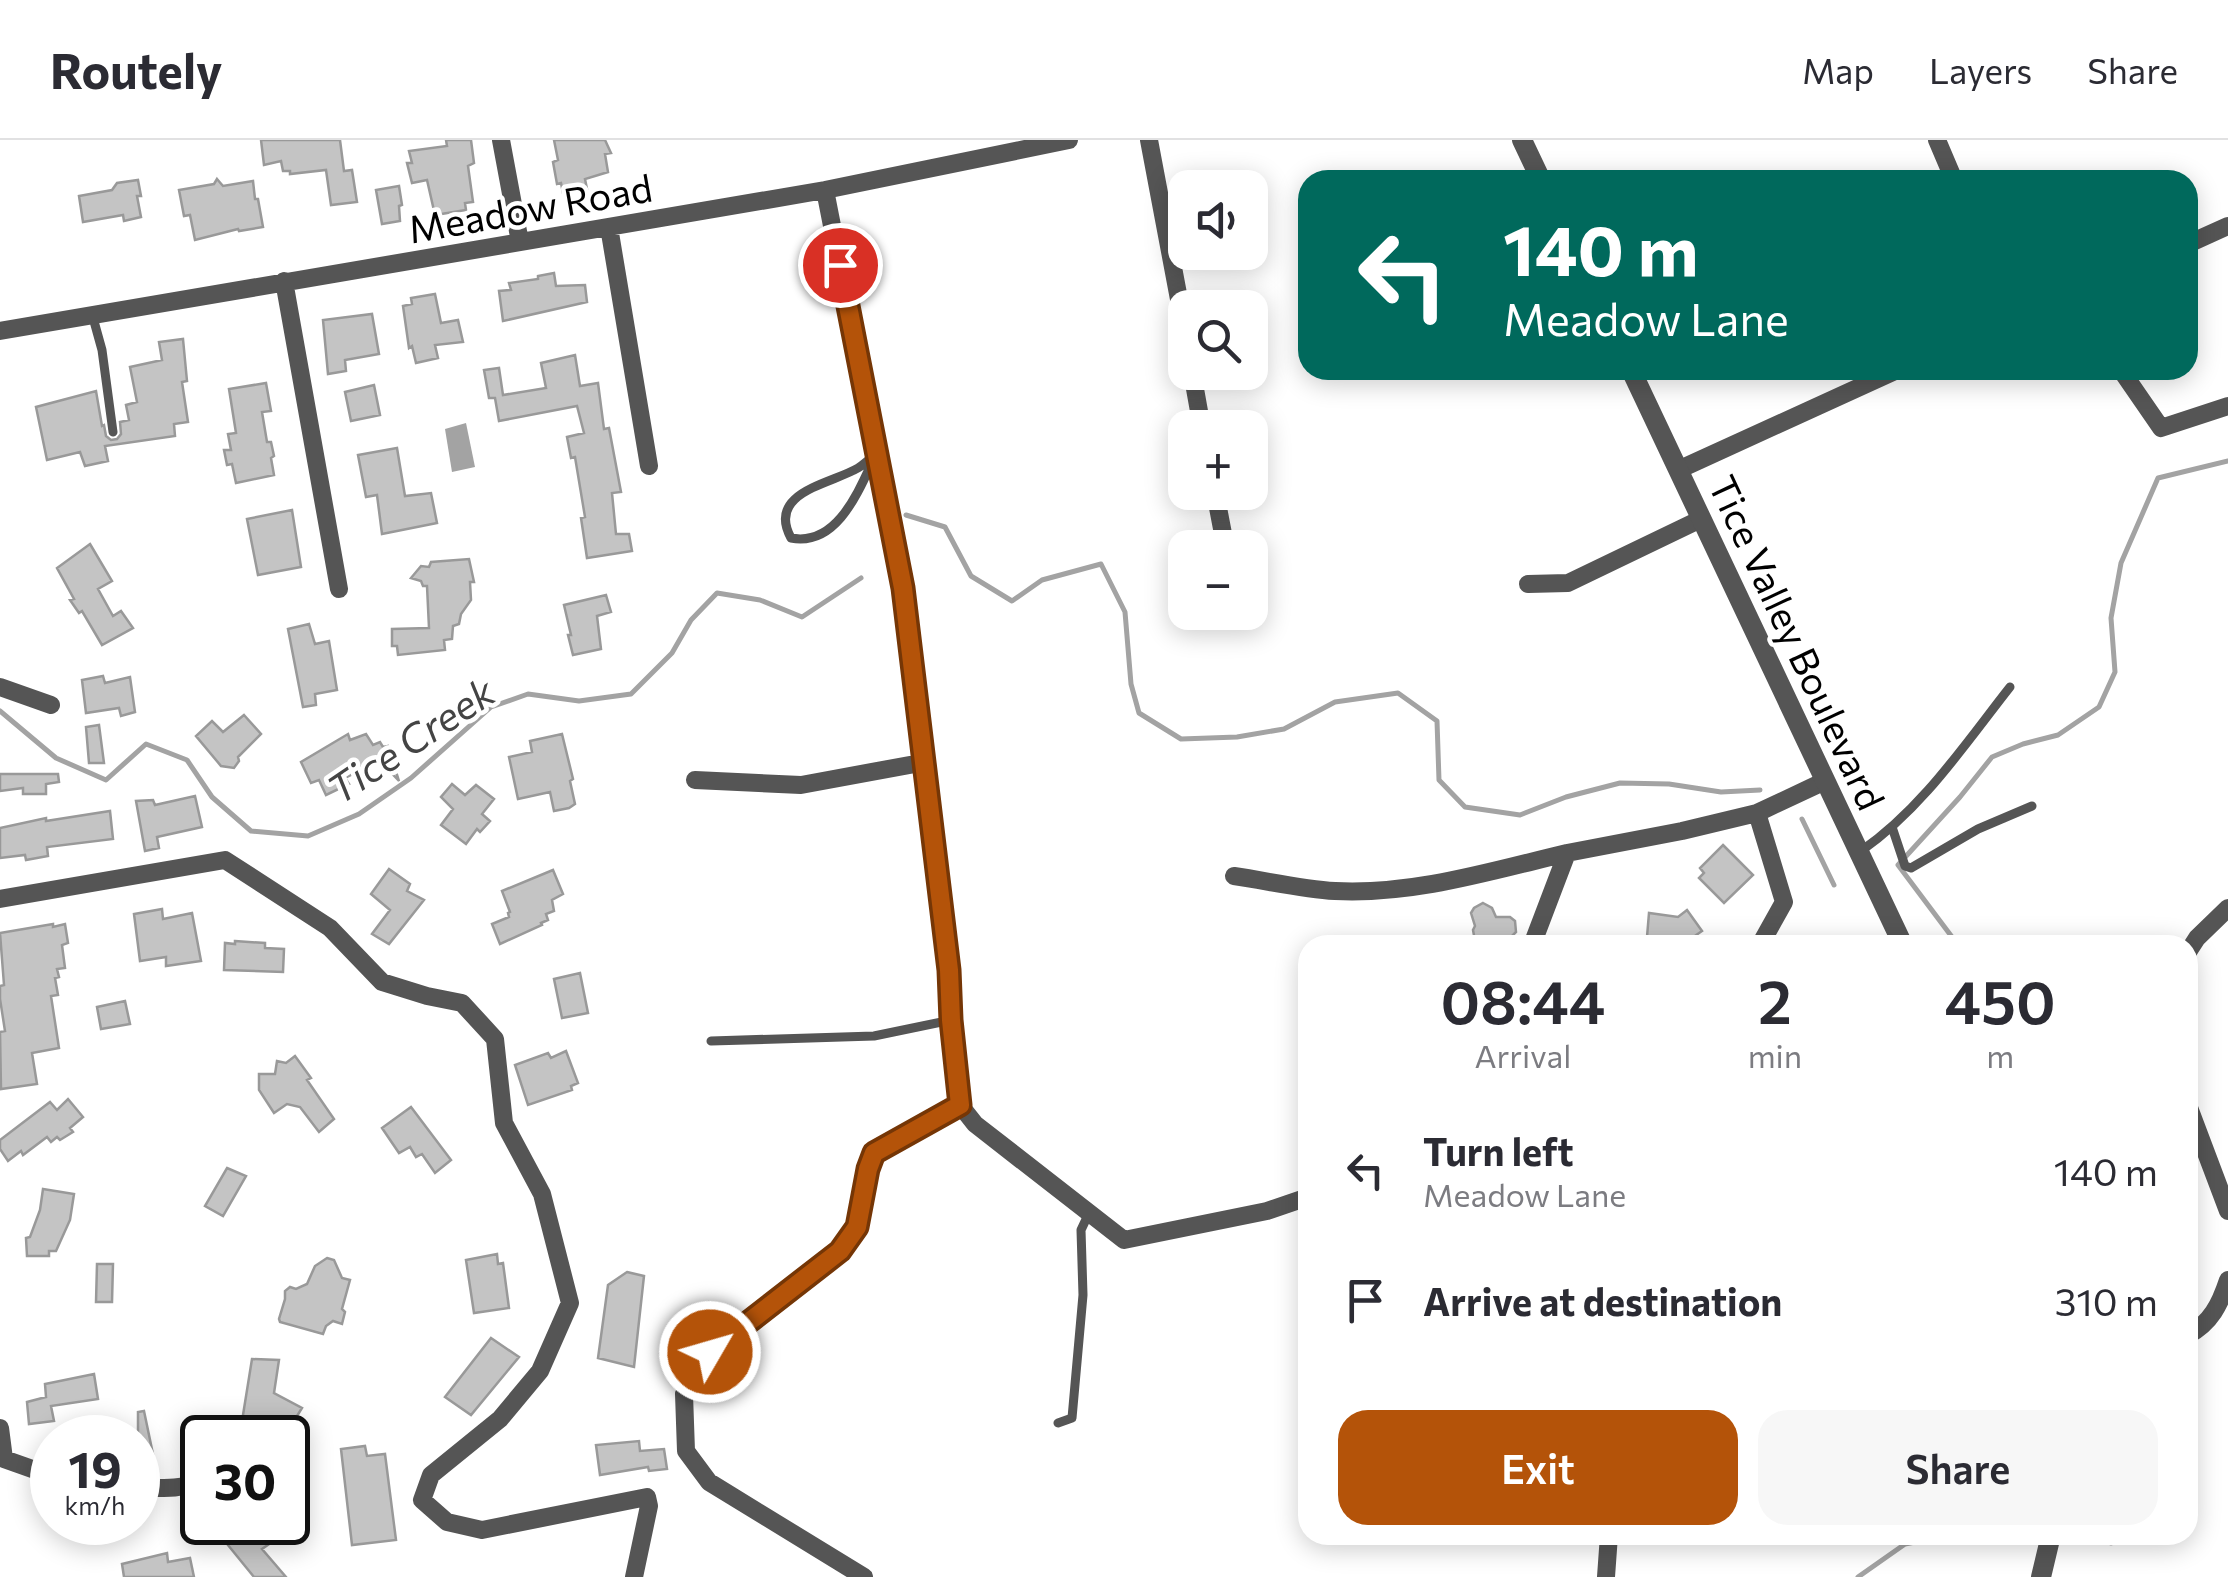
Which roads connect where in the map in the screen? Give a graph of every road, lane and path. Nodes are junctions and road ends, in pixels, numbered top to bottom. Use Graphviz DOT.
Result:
graph roads {
  1 [pos="500,140"];
  2 [pos="1069,140"];
  3 [pos="1149,140"];
  4 [pos="1522,140"];
  5 [pos="1937,140"];
  6 [pos="1536,170"];
  7 [pos="1950,170"];
  8 [pos="826,190"];
  9 [pos="2228,226"];
  10 [pos="609,227"];
  11 [pos="2198,240"];
  12 [pos="520,242"];
  13 [pos="284,281"];
  14 [pos="1177,290"];
  15 [pos="92,314"];
  16 [pos="0,331"];
  17 [pos="1636,380"];
  18 [pos="1875,380"];
  19 [pos="2129,380"];
  20 [pos="2228,406"];
  21 [pos="113,432"];
  22 [pos="876,452"];
  23 [pos="649,466"];
  24 [pos="1678,470"];
  25 [pos="1700,518"];
  26 [pos="1528,584"];
  27 [pos="339,589"];
  28 [pos="0,687"];
  29 [pos="2010,687"];
  30 [pos="51,705"];
  31 [pos="926,762"];
  32 [pos="695,780"];
  33 [pos="1825,780"];
  34 [pos="2032,806"];
  35 [pos="1757,813"];
  36 [pos="1892,827"];
  37 [pos="1566,852"];
  38 [pos="1859,852"];
  39 [pos="1234,876"];
  40 [pos="0,899"];
  41 [pos="2228,908"];
  42 [pos="1536,935"];
  43 [pos="1766,935"];
  44 [pos="1897,935"];
  45 [pos="2198,937"];
  46 [pos="951,1020"];
  47 [pos="710,1041"];
  48 [pos="960,1105"];
  49 [pos="2198,1132"];
  50 [pos="1298,1201"];
  51 [pos="2228,1211"];
  52 [pos="1090,1212"];
  53 [pos="2226,1292"];
  54 [pos="2198,1328"];
  55 [pos="1058,1423"];
  56 [pos="0,1428"];
  57 [pos="30,1468"];
  58 [pos="1608,1545"];
  59 [pos="2049,1545"];
  60 [pos="634,1577"];
  61 [pos="864,1577"];
  62 [pos="1606,1577"];
  63 [pos="2041,1577"];
  1 -- 12 [label="street"];
  2 -- 8 [label="street, Meadow Road"];
  3 -- 14 [label="street"];
  4 -- 6 [label="street"];
  5 -- 7 [label="street"];
  8 -- 10 [label="street, Meadow Road"];
  8 -- 22 [label="street"];
  9 -- 11 [label="street"];
  10 -- 12 [label="street, Meadow Road"];
  10 -- 23 [label="street"];
  12 -- 13 [label="street, Meadow Road"];
  13 -- 15 [label="street, Meadow Road"];
  13 -- 27 [label="street"];
  15 -- 16 [label="street, Meadow Road"];
  15 -- 21 [label="lane"];
  17 -- 24 [label="street, Tice Valley Boulevard"];
  18 -- 24 [label="street"];
  19 -- 20 [label="street"];
  22 -- 22 [label="lane"];
  22 -- 31 [label="street"];
  24 -- 25 [label="street, Tice Valley Boulevard"];
  25 -- 26 [label="street"];
  25 -- 33 [label="street, Tice Valley Boulevard"];
  28 -- 30 [label="street"];
  29 -- 36 [label="lane"];
  31 -- 32 [label="street"];
  31 -- 46 [label="street"];
  33 -- 35 [label="street"];
  33 -- 38 [label="street, Tice Valley Boulevard"];
  34 -- 36 [label="lane"];
  35 -- 37 [label="street"];
  35 -- 43 [label="street"];
  36 -- 38 [label="lane"];
  37 -- 39 [label="street"];
  37 -- 42 [label="street"];
  38 -- 44 [label="street, Tice Valley Boulevard"];
  40 -- 60 [label="street"];
  41 -- 45 [label="street"];
  46 -- 47 [label="lane"];
  46 -- 48 [label="street"];
  48 -- 52 [label="street"];
  48 -- 61 [label="street"];
  49 -- 51 [label="street"];
  50 -- 52 [label="street"];
  52 -- 55 [label="lane"];
  53 -- 54 [label="street"];
  56 -- 57 [label="street"];
  58 -- 62 [label="street"];
  59 -- 63 [label="street"];
}
